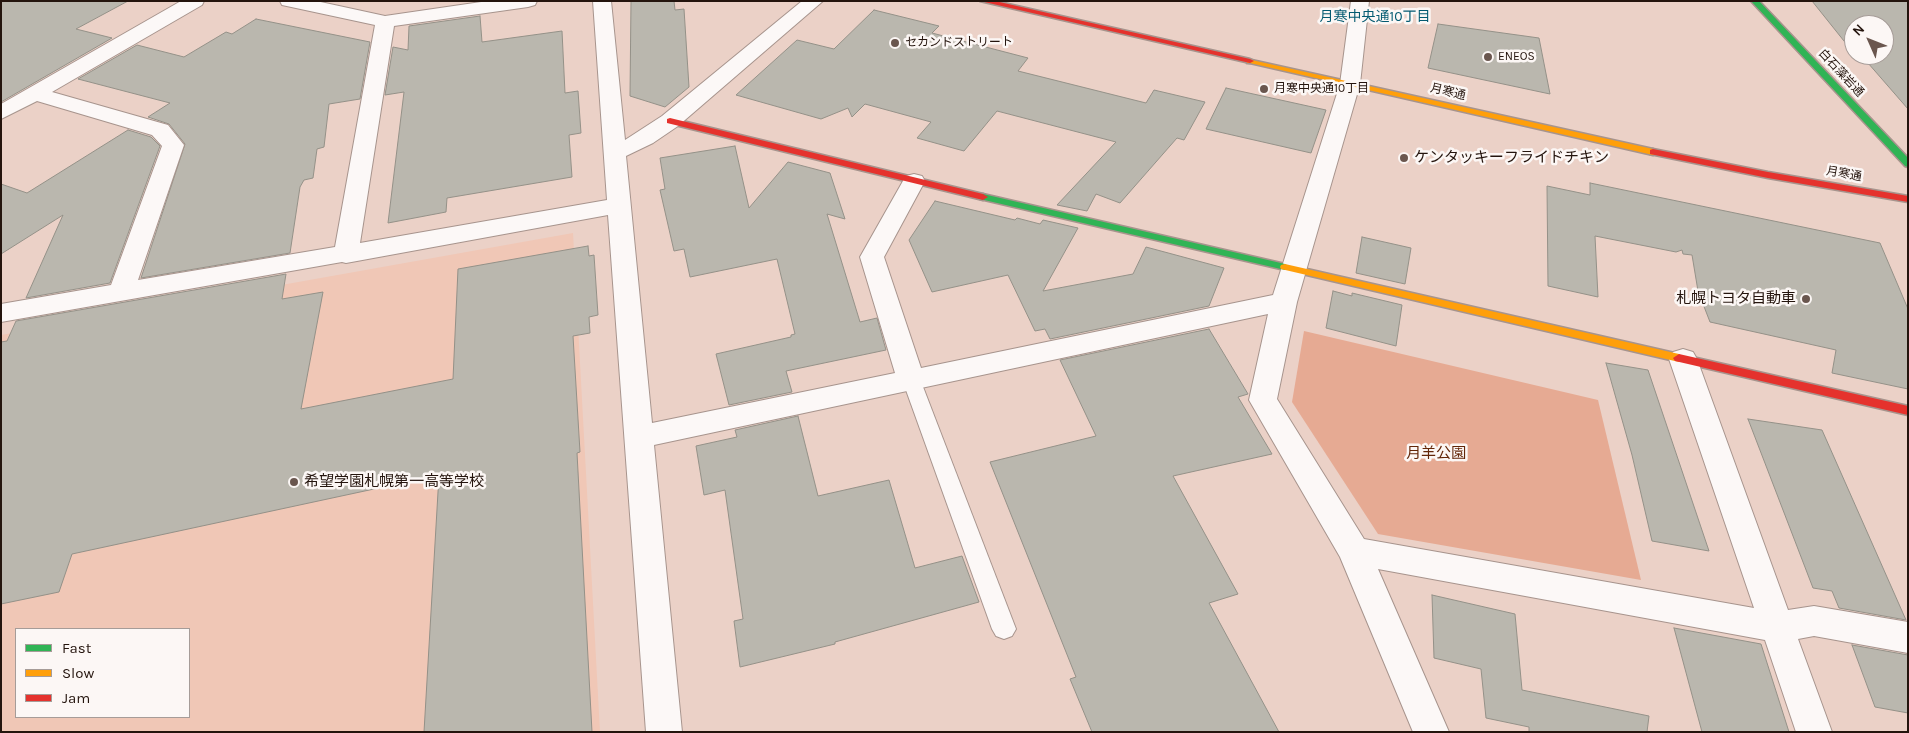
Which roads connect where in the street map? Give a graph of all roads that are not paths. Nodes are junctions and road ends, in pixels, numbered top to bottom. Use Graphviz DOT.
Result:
graph roads {
  1 [pos="196,1"];
  2 [pos="289,1"];
  3 [pos="528,1"];
  4 [pos="602,1"];
  5 [pos="814,1"];
  6 [pos="984,1"];
  7 [pos="1360,1"];
  8 [pos="1755,1"];
  9 [pos="385,22"];
  10 [pos="1350,84"];
  11 [pos="35,94"];
  12 [pos="1,113"];
  13 [pos="670,121"];
  14 [pos="614,154"];
  15 [pos="1908,164"];
  16 [pos="914,181"];
  17 [pos="1908,199"];
  18 [pos="618,206"];
  19 [pos="346,255"];
  20 [pos="1296,269"];
  21 [pos="121,293"];
  22 [pos="1284,302"];
  23 [pos="1,314"];
  24 [pos="1683,359"];
  25 [pos="911,379"];
  26 [pos="1908,412"];
  27 [pos="638,437"];
  28 [pos="1354,551"];
  29 [pos="1776,627"];
  30 [pos="1004,629"];
  31 [pos="1908,638"];
  32 [pos="664,732"];
  33 [pos="1431,732"];
  34 [pos="1814,732"];
  1 -- 11 [label="street"];
  2 -- 9 [label="street"];
  3 -- 9 [label="street"];
  4 -- 14 [label="street"];
  5 -- 13 [label="street"];
  6 -- 10 [label="main road, 月寒通"];
  7 -- 10 [label="street"];
  8 -- 15 [label="main road, 白石藻岩通"];
  9 -- 19 [label="street"];
  10 -- 17 [label="main road, 月寒通"];
  10 -- 20 [label="street"];
  11 -- 12 [label="street"];
  11 -- 21 [label="street"];
  13 -- 14 [label="street"];
  13 -- 16 [label="main road"];
  14 -- 18 [label="street"];
  16 -- 20 [label="main road"];
  16 -- 25 [label="street"];
  18 -- 19 [label="street"];
  18 -- 27 [label="street"];
  19 -- 21 [label="street"];
  20 -- 22 [label="street"];
  20 -- 24 [label="main road"];
  21 -- 23 [label="street"];
  22 -- 25 [label="street"];
  22 -- 28 [label="street"];
  24 -- 26 [label="main road"];
  24 -- 29 [label="street"];
  25 -- 27 [label="street"];
  25 -- 30 [label="lane"];
  27 -- 32 [label="street"];
  28 -- 29 [label="street"];
  28 -- 33 [label="street"];
  29 -- 31 [label="street"];
  29 -- 34 [label="street"];
}
